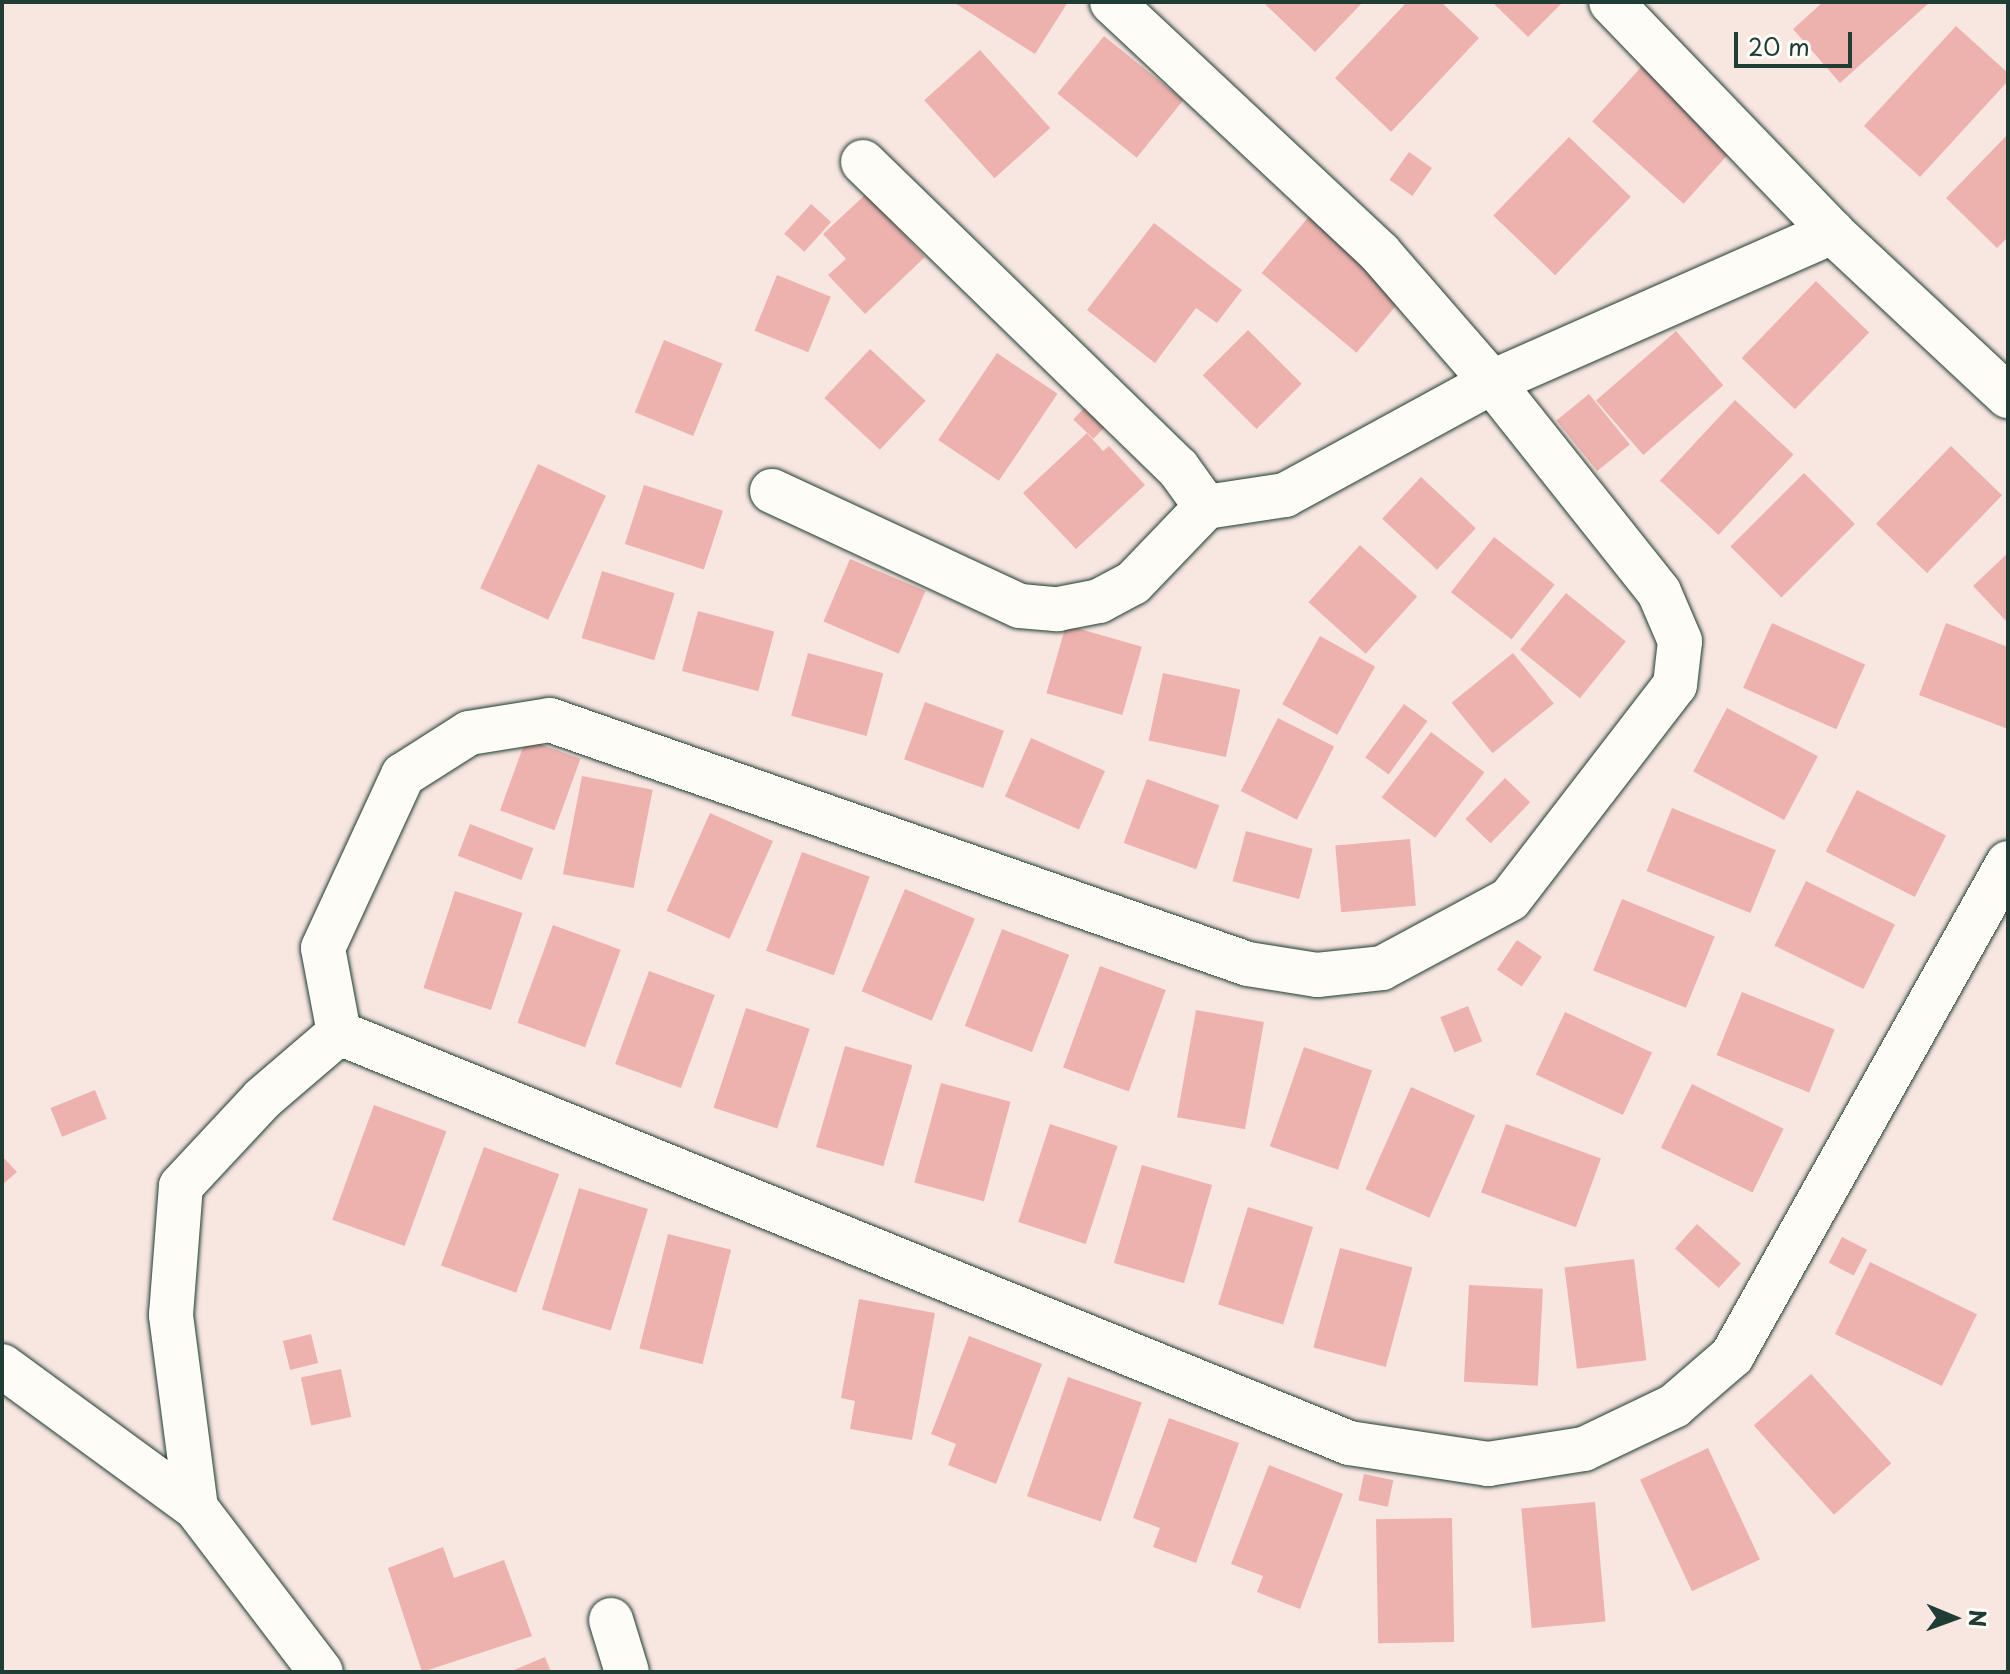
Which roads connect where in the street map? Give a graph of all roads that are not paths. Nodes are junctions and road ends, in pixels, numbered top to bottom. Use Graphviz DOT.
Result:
graph roads {
  1 [pos="1112,2"];
  2 [pos="1611,2"];
  3 [pos="863,162"];
  4 [pos="1832,232"];
  5 [pos="1492,382"];
  6 [pos="2008,396"];
  7 [pos="772,491"];
  8 [pos="1206,507"];
  9 [pos="2008,863"];
  10 [pos="339,1033"];
  11 [pos="2,1366"];
  12 [pos="196,1508"];
  13 [pos="611,1620"];
  14 [pos="321,1672"];
  15 [pos="627,1672"];
  1 -- 5 [label="street"];
  2 -- 4 [label="street"];
  3 -- 8 [label="street"];
  4 -- 5 [label="street"];
  4 -- 6 [label="street"];
  5 -- 8 [label="street"];
  5 -- 10 [label="street"];
  7 -- 8 [label="street"];
  9 -- 10 [label="street"];
  10 -- 12 [label="street"];
  11 -- 12 [label="street"];
  12 -- 14 [label="street"];
  13 -- 15 [label="street"];
}
